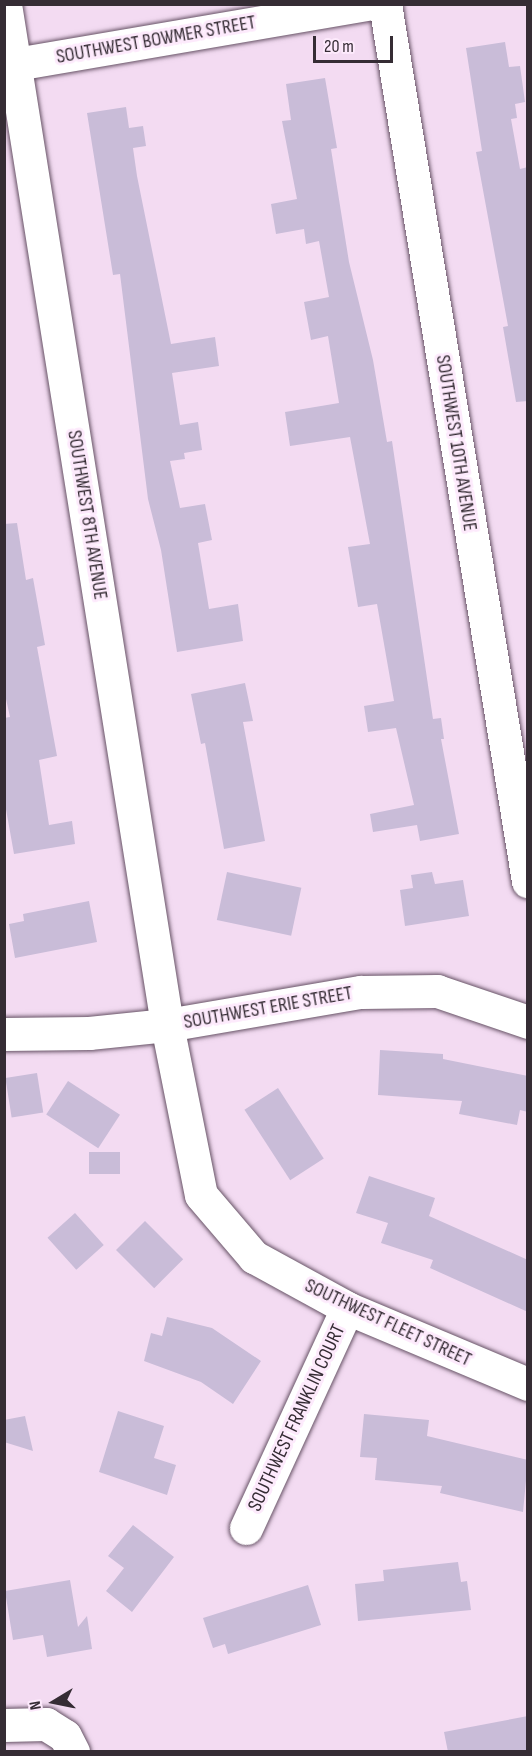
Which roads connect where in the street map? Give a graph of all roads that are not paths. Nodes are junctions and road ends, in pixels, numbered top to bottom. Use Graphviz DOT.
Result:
graph roads {
  1 [pos="5,4"];
  2 [pos="368,4"];
  3 [pos="385,4"];
  4 [pos="16,64"];
  5 [pos="528,881"];
  6 [pos="528,1022"];
  7 [pos="167,1025"];
  8 [pos="4,1034"];
  9 [pos="347,1308"];
  10 [pos="528,1384"];
  11 [pos="246,1528"];
  12 [pos="4,1725"];
  13 [pos="73,1752"];
  1 -- 4 [label="street, SOUTHWEST 8TH AVENUE"];
  2 -- 4 [label="street, SOUTHWEST BOWMER STREET"];
  3 -- 5 [label="street, SOUTHWEST 10TH AVENUE"];
  4 -- 7 [label="street, SOUTHWEST 8TH AVENUE"];
  6 -- 7 [label="street, SOUTHWEST ERIE STREET"];
  7 -- 8 [label="street, SOUTHWEST ERIE STREET"];
  7 -- 9 [label="street, SOUTHWEST FLEET STREET"];
  9 -- 10 [label="street, SOUTHWEST FLEET STREET"];
  9 -- 11 [label="street, SOUTHWEST FRANKLIN COURT"];
  12 -- 13 [label="street"];
}
